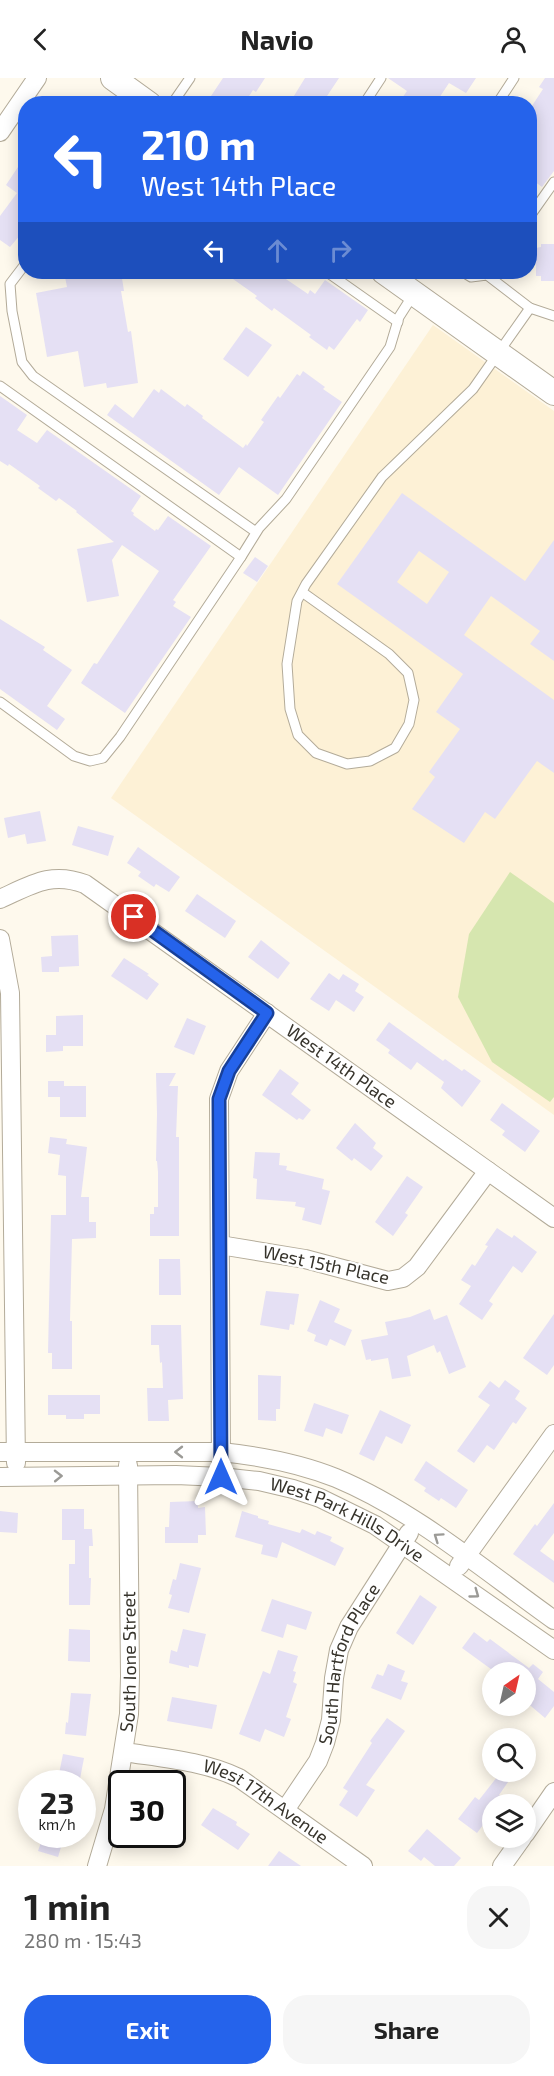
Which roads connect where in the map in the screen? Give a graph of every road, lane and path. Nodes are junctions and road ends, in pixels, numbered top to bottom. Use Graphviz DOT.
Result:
graph roads {
  1 [pos="37,78"];
  2 [pos="113,78"];
  3 [pos="190,78"];
  4 [pos="381,78"];
  5 [pos="514,78"];
  6 [pos="25,96"];
  7 [pos="138,96"];
  8 [pos="178,96"];
  9 [pos="369,96"];
  10 [pos="502,96"];
  11 [pos="18,106"];
  12 [pos="0,132"];
  13 [pos="554,182"];
  14 [pos="537,206"];
  15 [pos="18,274"];
  16 [pos="337,279"];
  17 [pos="394,279"];
  18 [pos="495,279"];
  19 [pos="414,293"];
  20 [pos="530,308"];
  21 [pos="554,316"];
  22 [pos="398,322"];
  23 [pos="499,354"];
  24 [pos="0,386"];
  25 [pos="554,393"];
  26 [pos="256,532"];
  27 [pos="241,557"];
  28 [pos="302,592"];
  29 [pos="0,702"];
  30 [pos="0,899"];
  31 [pos="0,939"];
  32 [pos="267,1013"];
  33 [pos="488,1171"];
  34 [pos="554,1218"];
  35 [pos="220,1245"];
  36 [pos="554,1434"];
  37 [pos="8,1452"];
  38 [pos="127,1452"];
  39 [pos="221,1452"];
  40 [pos="128,1475"];
  41 [pos="8,1477"];
  42 [pos="221,1477"];
  43 [pos="417,1522"];
  44 [pos="402,1543"];
  45 [pos="466,1557"];
  46 [pos="452,1577"];
  47 [pos="554,1620"];
  48 [pos="554,1650"];
  49 [pos="124,1752"];
  50 [pos="554,1792"];
  51 [pos="285,1810"];
  52 [pos="536,1817"];
  53 [pos="515,1848"];
  54 [pos="97,1866"];
  55 [pos="363,1866"];
  56 [pos="502,1866"];
  1 -- 6 [label="street"];
  2 -- 7 [label="main road"];
  3 -- 8 [label="lane"];
  4 -- 9 [label="lane"];
  5 -- 10 [label="lane"];
  11 -- 12 [label="street"];
  13 -- 14 [label="lane"];
  15 -- 26 [label="lane"];
  16 -- 22 [label="lane"];
  17 -- 19 [label="main road"];
  18 -- 20 [label="lane"];
  19 -- 22 [label="lane"];
  19 -- 23 [label="main road"];
  20 -- 21 [label="lane"];
  20 -- 23 [label="lane"];
  22 -- 26 [label="lane"];
  23 -- 25 [label="main road"];
  23 -- 28 [label="lane"];
  24 -- 27 [label="lane"];
  26 -- 27 [label="lane"];
  27 -- 29 [label="lane"];
  28 -- 28 [label="lane"];
  30 -- 32 [label="street, West 14th Place"];
  31 -- 37 [label="street"];
  32 -- 33 [label="street, West 14th Place"];
  32 -- 35 [label="street"];
  33 -- 34 [label="street, West 14th Place"];
  33 -- 35 [label="street, West 15th Place"];
  35 -- 39 [label="street"];
  36 -- 45 [label="street"];
  37 -- 38 [label="street, West Park Hills Drive"];
  37 -- 41 [label="street"];
  39 -- 38 [label="street, West Park Hills Drive, one-way"];
  38 -- 40 [label="street, South Ione Street"];
  39 -- 42 [label="street"];
  39 -- 43 [label="street, West Park Hills Drive"];
  41 -- 40 [label="street, West Park Hills Drive, one-way"];
  40 -- 42 [label="street, West Park Hills Drive"];
  40 -- 49 [label="street, South Ione Street"];
  42 -- 44 [label="street, West Park Hills Drive"];
  43 -- 44 [label="street, South Hartford Place"];
  45 -- 43 [label="street, West Park Hills Drive, one-way"];
  44 -- 46 [label="street, West Park Hills Drive"];
  44 -- 51 [label="street, South Hartford Place"];
  45 -- 46 [label="street"];
  45 -- 47 [label="street, West Park Hills Drive"];
  46 -- 48 [label="street, West Park Hills Drive, one-way"];
  49 -- 51 [label="street, West 17th Avenue"];
  49 -- 54 [label="street, South Ione Street"];
  50 -- 52 [label="street"];
  51 -- 55 [label="street, West 17th Avenue"];
  53 -- 56 [label="street"];
}
